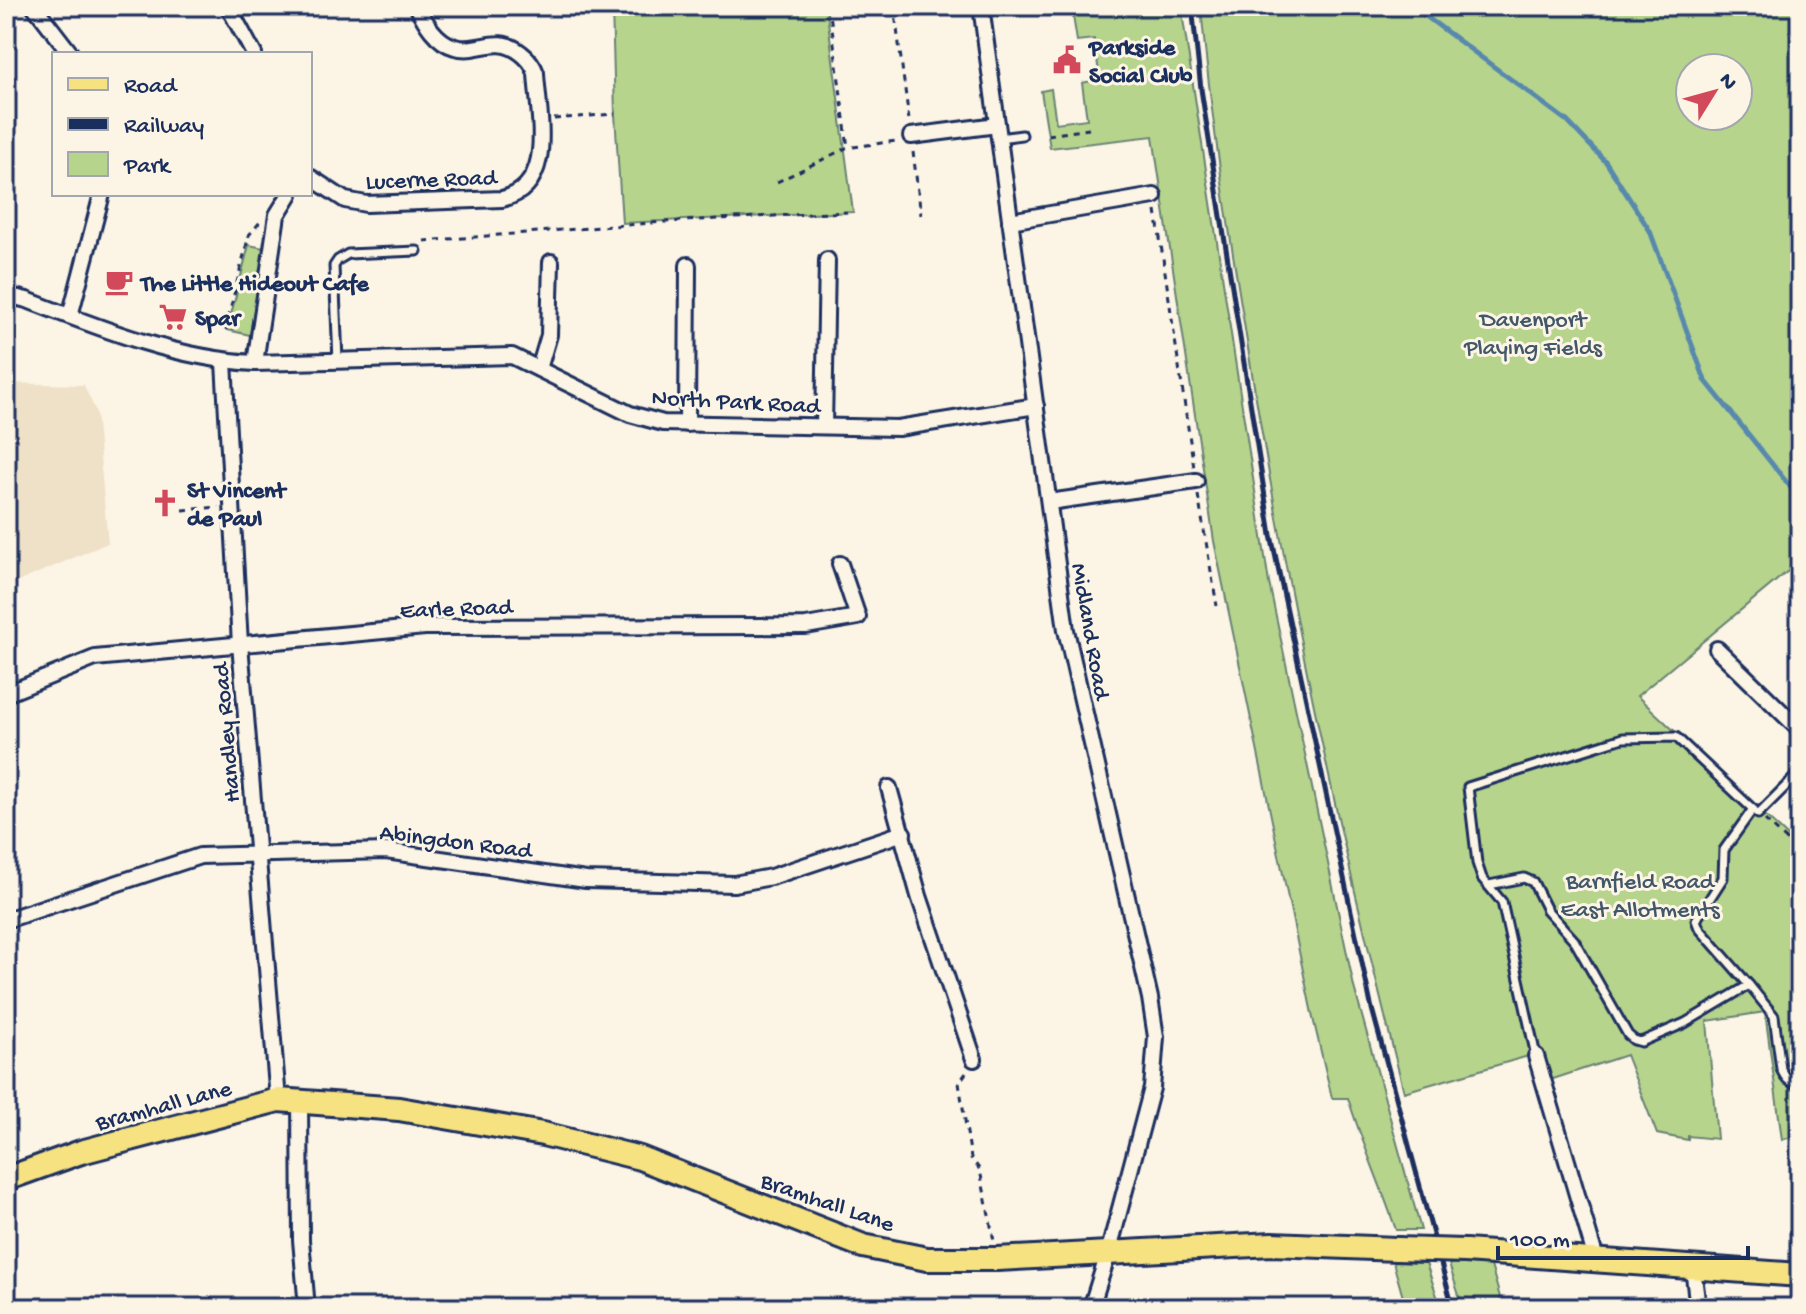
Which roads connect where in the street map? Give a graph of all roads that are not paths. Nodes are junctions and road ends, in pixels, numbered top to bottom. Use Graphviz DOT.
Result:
graph roads {
  1 [pos="34,6"];
  2 [pos="228,6"];
  3 [pos="417,6"];
  4 [pos="981,6"];
  5 [pos="69,52"];
  6 [pos="253,52"];
  7 [pos="998,132"];
  8 [pos="1022,135"];
  9 [pos="911,138"];
  10 [pos="312,178"];
  11 [pos="101,196"];
  12 [pos="1154,196"];
  13 [pos="283,204"];
  14 [pos="1010,221"];
  15 [pos="417,251"];
  16 [pos="827,260"];
  17 [pos="551,262"];
  18 [pos="688,265"];
  19 [pos="6,295"];
  20 [pos="70,316"];
  21 [pos="338,361"];
  22 [pos="224,362"];
  23 [pos="255,363"];
  24 [pos="539,369"];
  25 [pos="1036,406"];
  26 [pos="687,424"];
  27 [pos="824,426"];
  28 [pos="1196,481"];
  29 [pos="1049,502"];
  30 [pos="840,564"];
  31 [pos="240,644"];
  32 [pos="1717,649"];
  33 [pos="6,694"];
  34 [pos="1800,730"];
  35 [pos="1800,772"];
  36 [pos="889,788"];
  37 [pos="1756,812"];
  38 [pos="903,833"];
  39 [pos="257,854"];
  40 [pos="1489,885"];
  41 [pos="6,920"];
  42 [pos="1749,985"];
  43 [pos="1536,1056"];
  44 [pos="974,1059"];
  45 [pos="1800,1082"];
  46 [pos="289,1101"];
  47 [pos="6,1179"];
  48 [pos="1108,1254"];
  49 [pos="1596,1259"];
  50 [pos="1693,1268"];
  51 [pos="1800,1275"];
  52 [pos="307,1308"];
  53 [pos="1091,1308"];
  54 [pos="1698,1308"];
  1 -- 5 [label="street"];
  2 -- 6 [label="street"];
  3 -- 10 [label="street, Lucerne Road"];
  4 -- 7 [label="street, Midland Road"];
  7 -- 8 [label="lane"];
  7 -- 9 [label="street"];
  7 -- 14 [label="street, Midland Road"];
  11 -- 20 [label="street"];
  12 -- 14 [label="street"];
  13 -- 23 [label="street"];
  14 -- 25 [label="street, Midland Road"];
  15 -- 21 [label="lane"];
  16 -- 27 [label="street"];
  17 -- 24 [label="street"];
  18 -- 26 [label="street"];
  19 -- 20 [label="street, North Park Road"];
  20 -- 22 [label="street, North Park Road"];
  21 -- 23 [label="street, North Park Road"];
  21 -- 24 [label="street, North Park Road"];
  22 -- 23 [label="street, North Park Road"];
  22 -- 31 [label="street, Handley Road"];
  24 -- 26 [label="street, North Park Road"];
  25 -- 27 [label="street, North Park Road"];
  25 -- 29 [label="street, Midland Road"];
  26 -- 27 [label="street, North Park Road"];
  28 -- 29 [label="street"];
  29 -- 48 [label="street, Midland Road"];
  30 -- 31 [label="street, Earle Road"];
  31 -- 33 [label="street, Earle Road"];
  31 -- 39 [label="street, Handley Road"];
  32 -- 34 [label="street"];
  35 -- 37 [label="lane"];
  36 -- 38 [label="street"];
  37 -- 40 [label="lane"];
  37 -- 42 [label="lane"];
  38 -- 39 [label="street, Abingdon Road"];
  38 -- 44 [label="street"];
  39 -- 41 [label="street, Abingdon Road"];
  39 -- 46 [label="street, Handley Road"];
  40 -- 42 [label="lane"];
  40 -- 43 [label="lane"];
  42 -- 45 [label="lane"];
  43 -- 49 [label="street"];
  46 -- 47 [label="main road, Bramhall Lane"];
  46 -- 48 [label="main road, Bramhall Lane"];
  46 -- 52 [label="street, Handley Road"];
  48 -- 49 [label="main road, Bramhall Lane, bridge"];
  48 -- 53 [label="street, Midland Road"];
  49 -- 50 [label="main road, Bramhall Lane"];
  50 -- 51 [label="main road, Bramhall Lane"];
  50 -- 54 [label="street"];
}
